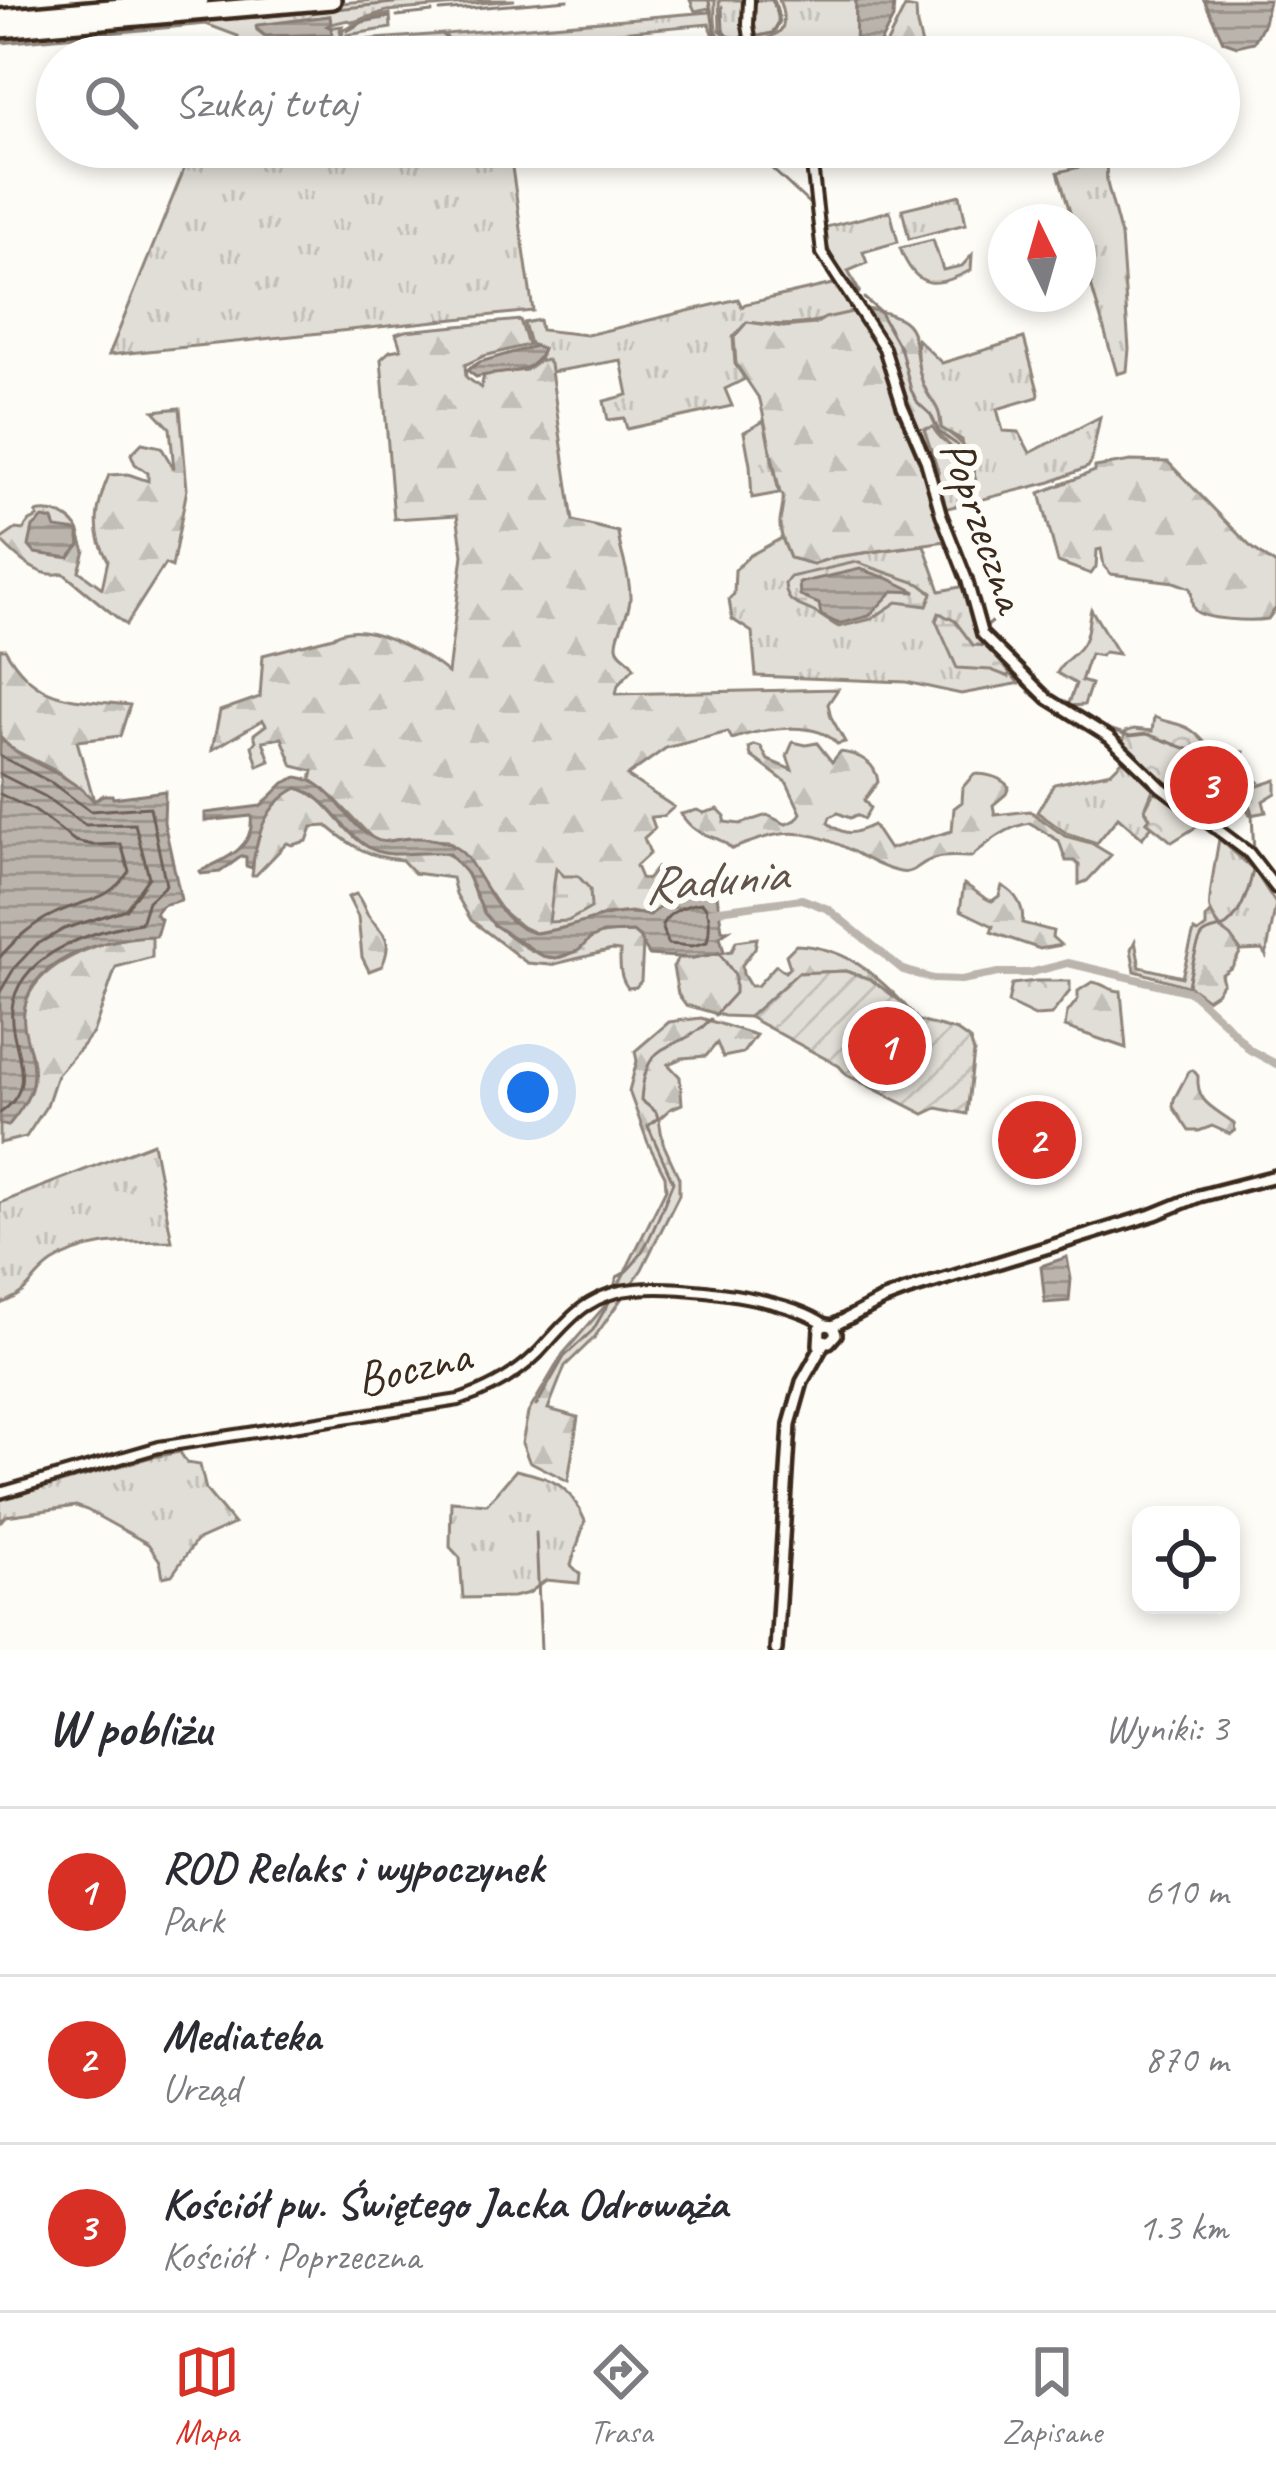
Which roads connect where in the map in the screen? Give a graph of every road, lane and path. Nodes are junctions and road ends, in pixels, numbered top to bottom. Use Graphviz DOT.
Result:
graph roads {
  1 [pos="200,0"];
  2 [pos="332,0"];
  3 [pos="749,0"];
  4 [pos="0,18"];
  5 [pos="0,29"];
  6 [pos="750,36"];
  7 [pos="812,168"];
  8 [pos="1276,888"];
  9 [pos="1276,1176"];
  10 [pos="825,1330"];
  11 [pos="0,1493"];
  12 [pos="776,1650"];
  1 -- 4 [label="highway"];
  2 -- 5 [label="highway"];
  3 -- 6 [label="street"];
  7 -- 8 [label="street, Poprzeczna"];
  9 -- 10 [label="main road"];
  10 -- 11 [label="street, Boczna"];
  10 -- 12 [label="main road"];
}
